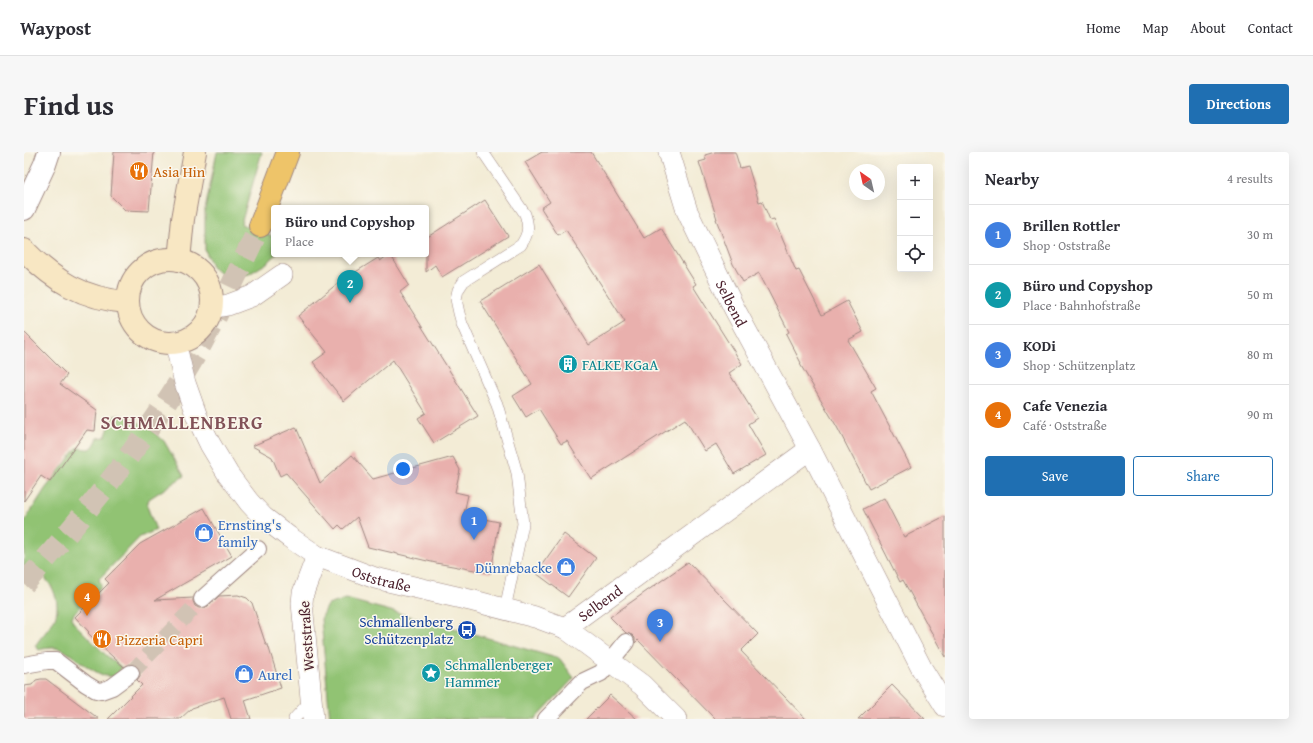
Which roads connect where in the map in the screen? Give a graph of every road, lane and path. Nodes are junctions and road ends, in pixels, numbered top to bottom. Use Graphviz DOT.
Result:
graph roads {
  1 [pos="49,152"];
  2 [pos="195,152"];
  3 [pos="288,152"];
  4 [pos="483,152"];
  5 [pos="669,152"];
  6 [pos="24,208"];
  7 [pos="260,226"];
  8 [pos="24,250"];
  9 [pos="179,260"];
  10 [pos="282,276"];
  11 [pos="127,302"];
  12 [pos="211,308"];
  13 [pos="175,342"];
  14 [pos="810,448"];
  15 [pos="258,549"];
  16 [pos="317,556"];
  17 [pos="202,599"];
  18 [pos="505,609"];
  19 [pos="564,628"];
  20 [pos="626,642"];
  21 [pos="611,661"];
  22 [pos="24,665"];
  23 [pos="131,673"];
  24 [pos="945,706"];
  25 [pos="312,710"];
  26 [pos="294,719"];
  27 [pos="546,719"];
  28 [pos="676,719"];
  1 -- 6 [label="street"];
  2 -- 9 [label="main road"];
  3 -- 7 [label="main road"];
  4 -- 18 [label="lane"];
  5 -- 14 [label="street, Selbend"];
  8 -- 11 [label="main road"];
  9 -- 11 [label="main road"];
  9 -- 12 [label="main road"];
  10 -- 12 [label="street"];
  11 -- 13 [label="main road"];
  12 -- 13 [label="main road"];
  13 -- 16 [label="street, Oststraße"];
  14 -- 19 [label="street, Selbend"];
  14 -- 24 [label="street, Selbend"];
  15 -- 17 [label="street"];
  16 -- 18 [label="street, Oststraße"];
  16 -- 25 [label="street, Weststraße"];
  18 -- 19 [label="street, Oststraße"];
  19 -- 21 [label="street, Oststraße"];
  20 -- 21 [label="street"];
  21 -- 27 [label="street"];
  21 -- 28 [label="street, Oststraße"];
  22 -- 23 [label="street"];
  25 -- 26 [label="lane"];
}
